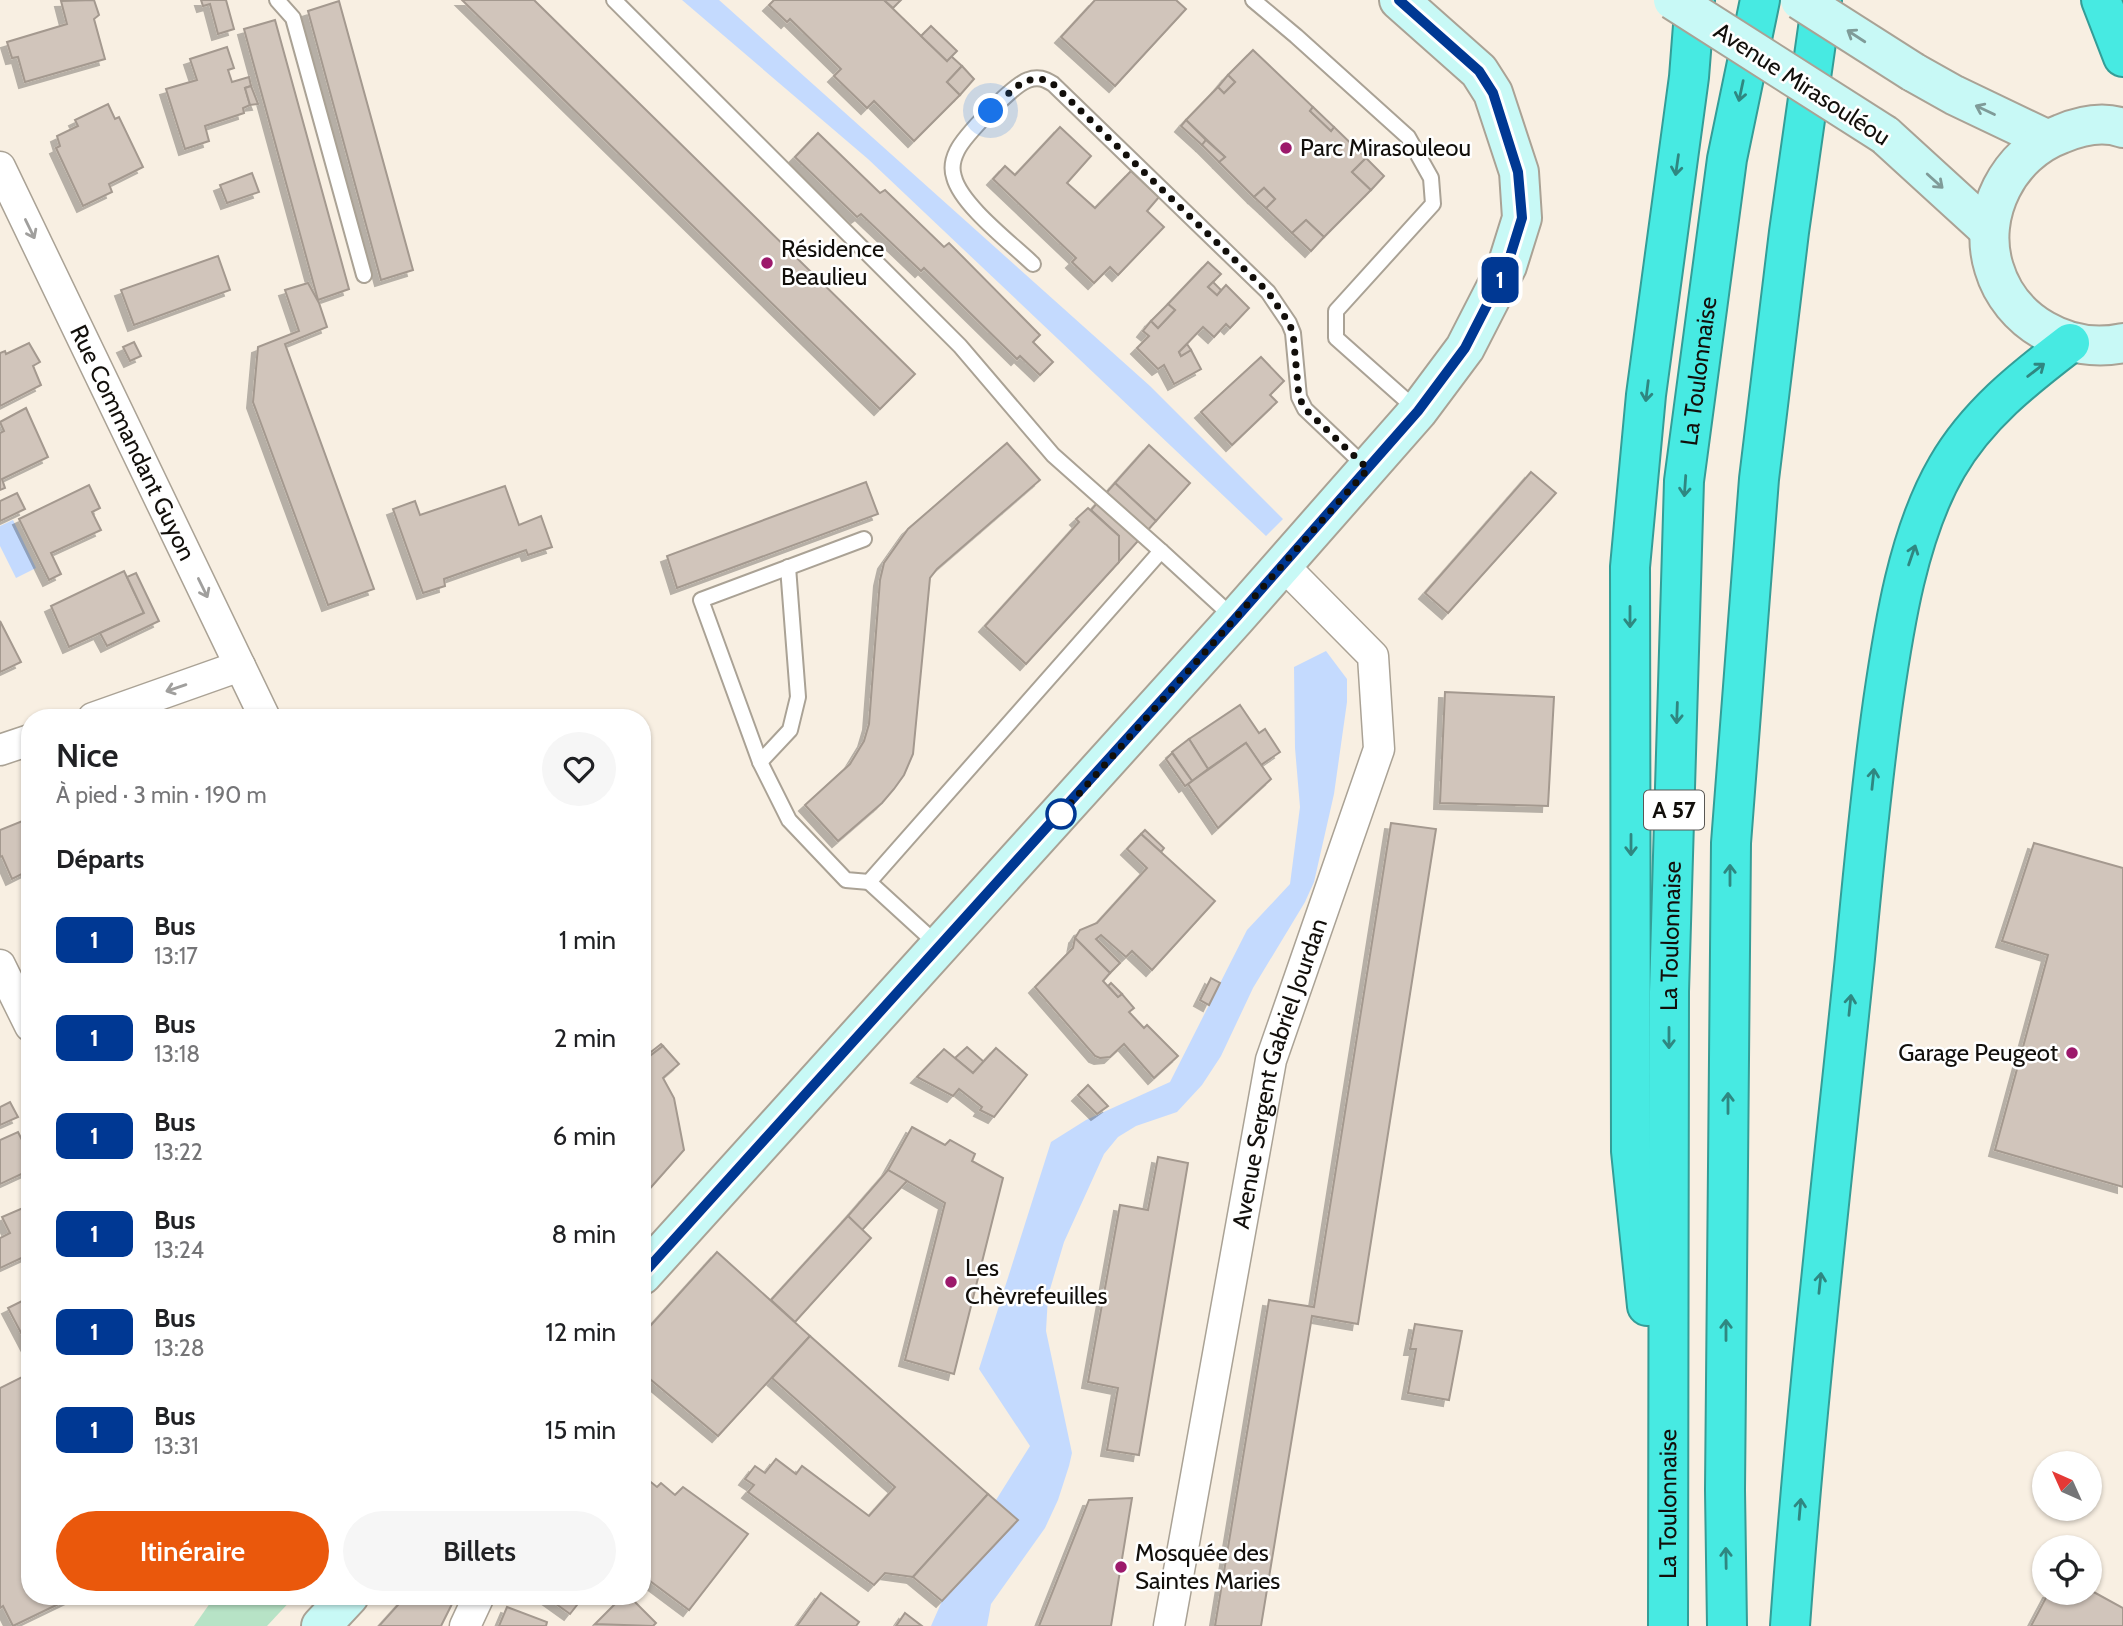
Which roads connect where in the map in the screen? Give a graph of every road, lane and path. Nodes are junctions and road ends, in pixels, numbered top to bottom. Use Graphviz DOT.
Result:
graph roads {
  1 [pos="277,0"];
  2 [pos="614,0"];
  3 [pos="1253,0"];
  4 [pos="1399,0"];
  5 [pos="1673,0"];
  6 [pos="1695,0"];
  7 [pos="1759,0"];
  8 [pos="1800,0"];
  9 [pos="1822,0"];
  10 [pos="2101,0"];
  11 [pos="2123,57"];
  12 [pos="2123,128"];
  13 [pos="2046,139"];
  14 [pos="0,167"];
  15 [pos="1989,230"];
  16 [pos="1033,264"];
  17 [pos="364,275"];
  18 [pos="2070,343"];
  19 [pos="2123,343"];
  20 [pos="1418,411"];
  21 [pos="1362,475"];
  22 [pos="864,539"];
  23 [pos="1161,551"];
  24 [pos="1283,565"];
  25 [pos="788,567"];
  26 [pos="1235,619"];
  27 [pos="240,666"];
  28 [pos="118,709"];
  29 [pos="261,709"];
  30 [pos="21,743"];
  31 [pos="0,750"];
  32 [pos="760,762"];
  33 [pos="869,882"];
  34 [pos="940,947"];
  35 [pos="0,965"];
  36 [pos="21,1008"];
  37 [pos="651,1265"];
  38 [pos="1669,1518"];
  39 [pos="341,1605"];
  40 [pos="475,1605"];
  41 [pos="321,1626"];
  42 [pos="465,1626"];
  43 [pos="1169,1626"];
  44 [pos="1668,1626"];
  45 [pos="1727,1626"];
  46 [pos="1790,1626"];
  1 -- 17 [label="lane"];
  2 -- 23 [label="lane"];
  3 -- 20 [label="lane"];
  4 -- 20 [label="street"];
  5 -- 15 [label="street, Avenue Mirasouléou, one-way, bridge"];
  6 -- 38 [label="highway, one-way"];
  7 -- 38 [label="highway, La Toulonnaise / A 57, one-way"];
  13 -- 8 [label="street, one-way, bridge"];
  45 -- 9 [label="highway, A 57, one-way"];
  10 -- 11 [label="highway"];
  12 -- 13 [label="street"];
  13 -- 15 [label="street"];
  14 -- 27 [label="street, Rue Commandant Guyon, one-way"];
  15 -- 18 [label="street"];
  16 -- 21 [label="lane"];
  18 -- 19 [label="street"];
  46 -- 18 [label="highway, one-way"];
  20 -- 21 [label="street"];
  21 -- 24 [label="street"];
  22 -- 25 [label="lane"];
  23 -- 26 [label="lane"];
  23 -- 33 [label="lane"];
  24 -- 26 [label="street"];
  24 -- 43 [label="street, Avenue Sergent Gabriel Jourdan"];
  25 -- 32 [label="lane"];
  25 -- 32 [label="lane"];
  26 -- 34 [label="street"];
  27 -- 28 [label="street, one-way"];
  27 -- 29 [label="street, Rue Commandant Guyon"];
  30 -- 31 [label="street"];
  32 -- 33 [label="lane"];
  33 -- 34 [label="lane"];
  34 -- 37 [label="street"];
  35 -- 36 [label="street"];
  38 -- 44 [label="highway, La Toulonnaise / A 57"];
  39 -- 41 [label="street"];
  40 -- 42 [label="street"];
}
